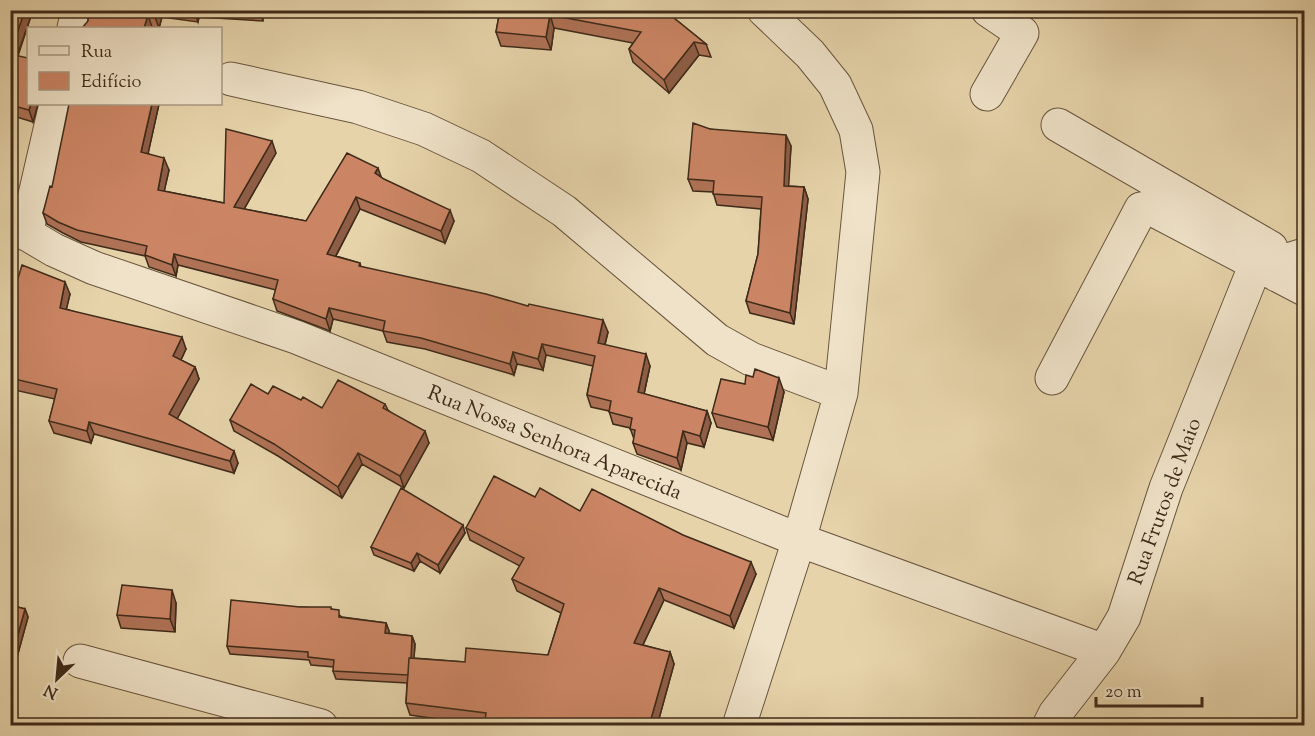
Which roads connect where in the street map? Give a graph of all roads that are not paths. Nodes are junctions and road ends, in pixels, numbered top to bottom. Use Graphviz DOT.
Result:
graph roads {
  1 [pos="78,10"];
  2 [pos="988,10"];
  3 [pos="778,13"];
  4 [pos="74,27"];
  5 [pos="231,79"];
  6 [pos="987,94"];
  7 [pos="56,105"];
  8 [pos="1058,124"];
  9 [pos="18,229"];
  10 [pos="1287,269"];
  11 [pos="1052,378"];
  12 [pos="841,393"];
  13 [pos="799,540"];
  14 [pos="1104,651"];
  15 [pos="80,661"];
  16 [pos="321,726"];
  17 [pos="738,726"];
  18 [pos="1049,726"];
  1 -- 4 [label="street"];
  2 -- 6 [label="street"];
  3 -- 12 [label="street"];
  5 -- 12 [label="street"];
  7 -- 9 [label="street"];
  8 -- 10 [label="street"];
  9 -- 13 [label="street, Rua Nossa Senhora Aparecida"];
  10 -- 11 [label="street"];
  10 -- 14 [label="street, Rua Frutos de Maio"];
  12 -- 13 [label="street"];
  13 -- 14 [label="street, Rua Nossa Senhora Aparecida"];
  13 -- 17 [label="street"];
  14 -- 18 [label="street, Rua Frutos de Maio"];
  15 -- 16 [label="street"];
}
